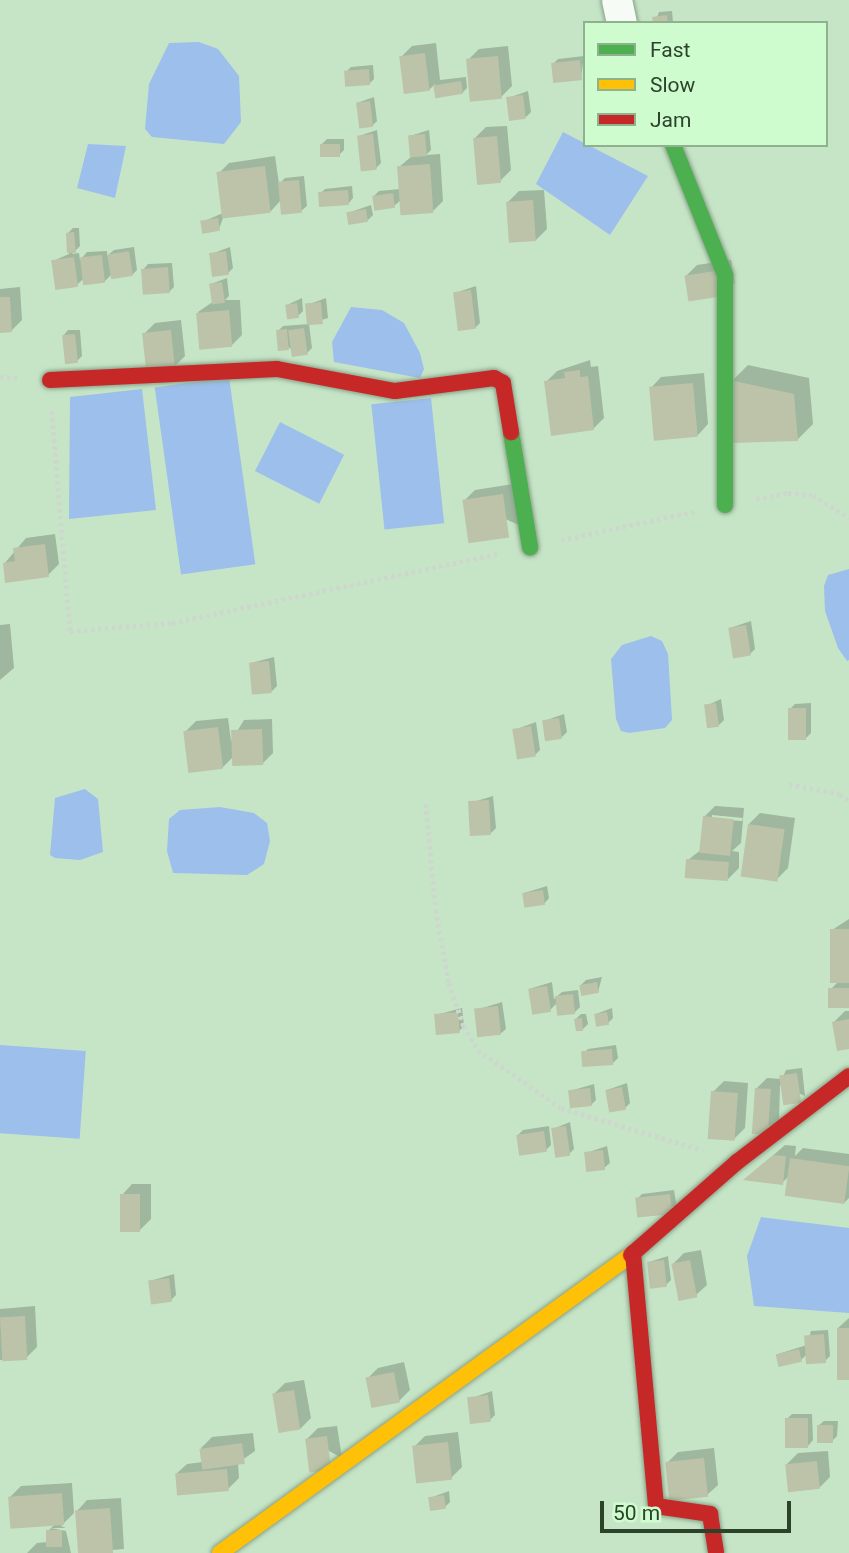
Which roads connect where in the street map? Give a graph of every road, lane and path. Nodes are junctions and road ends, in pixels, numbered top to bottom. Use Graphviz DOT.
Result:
graph roads {
  1 [pos="617,0"];
  2 [pos="622,21"];
  3 [pos="674,147"];
  4 [pos="0,377"];
  5 [pos="50,380"];
  6 [pos="725,505"];
  7 [pos="849,518"];
  8 [pos="530,547"];
  9 [pos="789,784"];
  10 [pos="849,801"];
  11 [pos="426,804"];
  12 [pos="849,1076"];
  13 [pos="737,1162"];
  14 [pos="633,1253"];
  15 [pos="220,1553"];
  16 [pos="716,1553"];
  1 -- 2 [label="street"];
  3 -- 6 [label="street"];
  4 -- 5 [label="path"];
  5 -- 8 [label="street"];
  5 -- 8 [label="path"];
  6 -- 7 [label="path"];
  6 -- 8 [label="path"];
  9 -- 10 [label="path"];
  11 -- 13 [label="path"];
  12 -- 13 [label="street"];
  13 -- 14 [label="street"];
  14 -- 15 [label="street"];
  14 -- 16 [label="street"];
}
